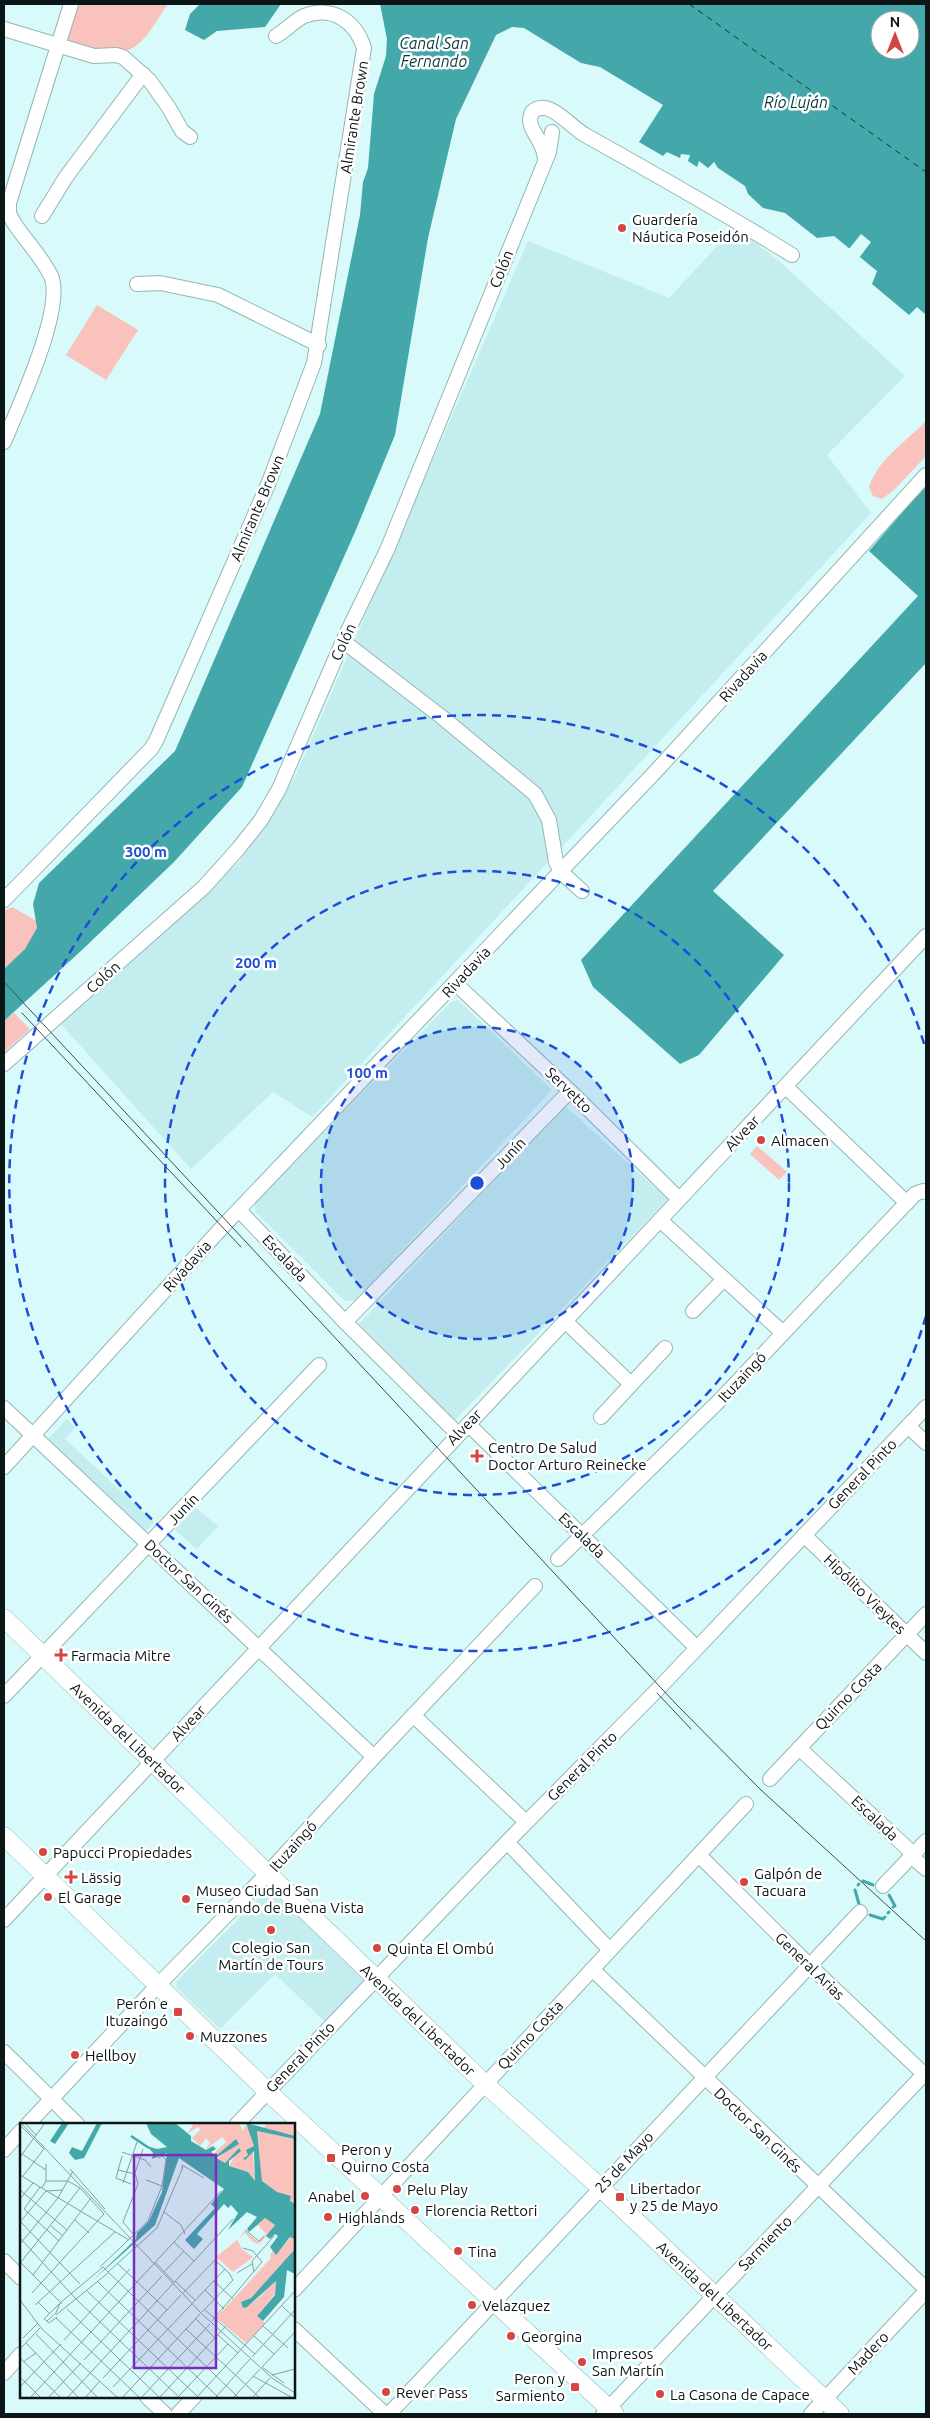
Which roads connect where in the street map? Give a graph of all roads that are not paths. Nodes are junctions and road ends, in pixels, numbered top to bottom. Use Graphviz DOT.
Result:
graph roads {
  1 [pos="62,4"];
  2 [pos="71,4"];
  3 [pos="4,29"];
  4 [pos="276,36"];
  5 [pos="54,44"];
  6 [pos="142,74"];
  7 [pos="556,114"];
  8 [pos="575,130"];
  9 [pos="553,131"];
  10 [pos="536,133"];
  11 [pos="190,137"];
  12 [pos="545,162"];
  13 [pos="4,188"];
  14 [pos="42,216"];
  15 [pos="7,222"];
  16 [pos="792,256"];
  17 [pos="137,284"];
  18 [pos="319,345"];
  19 [pos="4,442"];
  20 [pos="926,475"];
  21 [pos="343,642"];
  22 [pos="561,872"];
  23 [pos="582,890"];
  24 [pos="4,900"];
  25 [pos="926,936"];
  26 [pos="456,984"];
  27 [pos="4,1064"];
  28 [pos="786,1087"];
  29 [pos="570,1091"];
  30 [pos="924,1191"];
  31 [pos="679,1199"];
  32 [pos="908,1203"];
  33 [pos="239,1210"];
  34 [pos="660,1220"];
  35 [pos="724,1279"];
  36 [pos="693,1311"];
  37 [pos="565,1320"];
  38 [pos="345,1322"];
  39 [pos="783,1333"];
  40 [pos="665,1348"];
  41 [pos="320,1365"];
  42 [pos="631,1384"];
  43 [pos="926,1407"];
  44 [pos="4,1408"];
  45 [pos="600,1418"];
  46 [pos="908,1426"];
  47 [pos="463,1429"];
  48 [pos="34,1436"];
  49 [pos="926,1444"];
  50 [pos="4,1467"];
  51 [pos="582,1535"];
  52 [pos="804,1535"];
  53 [pos="149,1544"];
  54 [pos="558,1559"];
  55 [pos="534,1586"];
  56 [pos="926,1614"];
  57 [pos="4,1618"];
  58 [pos="907,1635"];
  59 [pos="259,1646"];
  60 [pos="696,1648"];
  61 [pos="926,1653"];
  62 [pos="42,1656"];
  63 [pos="4,1696"];
  64 [pos="413,1715"];
  65 [pos="799,1748"];
  66 [pos="374,1756"];
  67 [pos="152,1761"];
  68 [pos="770,1779"];
  69 [pos="746,1804"];
  70 [pos="526,1822"];
  71 [pos="4,1836"];
  72 [pos="507,1842"];
  73 [pos="925,1845"];
  74 [pos="699,1855"];
  75 [pos="912,1856"];
  76 [pos="926,1869"];
  77 [pos="267,1874"];
  78 [pos="45,1876"];
  79 [pos="883,1886"];
  80 [pos="860,1912"];
  81 [pos="4,1920"];
  82 [pos="610,1950"];
  83 [pos="809,1965"];
  84 [pos="592,1969"];
  85 [pos="375,1979"];
  86 [pos="158,1986"];
  87 [pos="4,2052"];
  88 [pos="925,2073"];
  89 [pos="703,2077"];
  90 [pos="484,2083"];
  91 [pos="267,2091"];
  92 [pos="51,2100"];
  93 [pos="29,2123"];
  94 [pos="76,2123"];
  95 [pos="238,2123"];
  96 [pos="20,2132"];
  97 [pos="4,2150"];
  98 [pos="600,2188"];
  99 [pos="818,2188"];
  100 [pos="381,2196"];
  101 [pos="4,2261"];
  102 [pos="20,2277"];
  103 [pos="295,2289"];
  104 [pos="926,2290"];
  105 [pos="714,2296"];
  106 [pos="494,2301"];
  107 [pos="295,2330"];
  108 [pos="20,2355"];
  109 [pos="4,2373"];
  110 [pos="148,2398"];
  111 [pos="193,2398"];
  112 [pos="824,2400"];
  113 [pos="609,2412"];
  114 [pos="165,2414"];
  115 [pos="178,2414"];
  116 [pos="385,2414"];
  117 [pos="389,2414"];
  118 [pos="811,2414"];
  119 [pos="840,2414"];
  1 -- 5 [label="street"];
  2 -- 5 [label="street"];
  3 -- 5 [label="street"];
  4 -- 18 [label="street, Almirante Brown"];
  5 -- 6 [label="street"];
  5 -- 13 [label="street"];
  5 -- 15 [label="street"];
  6 -- 11 [label="street"];
  6 -- 14 [label="street"];
  7 -- 8 [label="street"];
  7 -- 9 [label="street"];
  7 -- 10 [label="street"];
  8 -- 9 [label="street"];
  8 -- 16 [label="street"];
  9 -- 10 [label="street"];
  9 -- 12 [label="street, Colón"];
  10 -- 12 [label="street"];
  12 -- 21 [label="street, Colón"];
  15 -- 19 [label="street"];
  17 -- 18 [label="street"];
  18 -- 24 [label="street, Almirante Brown"];
  20 -- 22 [label="street, Rivadavia"];
  21 -- 22 [label="street"];
  21 -- 27 [label="street, Colón"];
  22 -- 23 [label="street"];
  22 -- 26 [label="street, Rivadavia"];
  25 -- 28 [label="street, Alvear"];
  26 -- 29 [label="street, Servetto"];
  26 -- 33 [label="street, Rivadavia"];
  28 -- 31 [label="street, Alvear"];
  28 -- 32 [label="street"];
  29 -- 31 [label="street, Servetto"];
  29 -- 38 [label="street, Junín"];
  30 -- 32 [label="street, Ituzaingó"];
  31 -- 34 [label="street, Alvear"];
  32 -- 39 [label="street, Ituzaingó"];
  33 -- 38 [label="street, Escalada"];
  33 -- 48 [label="street, Rivadavia"];
  34 -- 35 [label="street"];
  34 -- 37 [label="street, Alvear"];
  35 -- 36 [label="street"];
  35 -- 39 [label="street"];
  37 -- 42 [label="street"];
  37 -- 47 [label="street, Alvear"];
  38 -- 47 [label="street, Escalada"];
  39 -- 51 [label="street, Ituzaingó"];
  40 -- 42 [label="street"];
  41 -- 53 [label="street, Junín"];
  42 -- 45 [label="street"];
  43 -- 46 [label="street, General Pinto"];
  44 -- 48 [label="street, Doctor San Ginés"];
  46 -- 49 [label="street"];
  46 -- 52 [label="street, General Pinto"];
  47 -- 51 [label="street, Escalada"];
  47 -- 59 [label="street, Alvear"];
  48 -- 50 [label="street, Rivadavia"];
  48 -- 53 [label="street, Doctor San Ginés"];
  51 -- 54 [label="street, Ituzaingó"];
  51 -- 60 [label="street, Escalada"];
  52 -- 58 [label="street, Hipólito Vieytes"];
  52 -- 60 [label="street, General Pinto"];
  53 -- 59 [label="street, Doctor San Ginés"];
  53 -- 62 [label="street, Junín"];
  55 -- 64 [label="street, Ituzaingó"];
  56 -- 58 [label="street, Quirno Costa"];
  57 -- 62 [label="main road, Avenida del Libertador"];
  58 -- 61 [label="street, Hipólito Vieytes"];
  58 -- 65 [label="street, Quirno Costa"];
  59 -- 66 [label="street, Doctor San Ginés"];
  59 -- 67 [label="street, Alvear"];
  60 -- 70 [label="street, General Pinto"];
  62 -- 63 [label="street, Junín"];
  62 -- 67 [label="main road, Avenida del Libertador"];
  64 -- 66 [label="street, Ituzaingó"];
  64 -- 70 [label="street"];
  65 -- 68 [label="street, Quirno Costa"];
  65 -- 75 [label="street, Escalada"];
  66 -- 77 [label="street, Ituzaingó"];
  67 -- 77 [label="main road, Avenida del Libertador"];
  67 -- 78 [label="street, Alvear"];
  69 -- 74 [label="street, Quirno Costa"];
  70 -- 72 [label="street, General Pinto"];
  71 -- 78 [label="main road"];
  72 -- 82 [label="street"];
  72 -- 85 [label="street, General Pinto"];
  73 -- 75 [label="street"];
  74 -- 82 [label="street, Quirno Costa"];
  74 -- 83 [label="street, General Arias"];
  75 -- 76 [label="street, Escalada"];
  75 -- 79 [label="street"];
  77 -- 85 [label="main road, Avenida del Libertador"];
  77 -- 86 [label="street, Ituzaingó"];
  78 -- 81 [label="street, Alvear"];
  78 -- 86 [label="main road"];
  80 -- 83 [label="street, 25 de Mayo"];
  82 -- 84 [label="street, Quirno Costa"];
  83 -- 88 [label="street, General Arias"];
  83 -- 89 [label="street, 25 de Mayo"];
  84 -- 89 [label="street, Doctor San Ginés"];
  84 -- 90 [label="street, Quirno Costa"];
  85 -- 90 [label="main road, Avenida del Libertador"];
  85 -- 91 [label="street, General Pinto"];
  86 -- 91 [label="main road"];
  86 -- 92 [label="street, Ituzaingó"];
  87 -- 92 [label="street"];
  88 -- 99 [label="street, Sarmiento"];
  89 -- 98 [label="street, 25 de Mayo"];
  89 -- 99 [label="street, Doctor San Ginés"];
  90 -- 98 [label="main road, Avenida del Libertador"];
  90 -- 100 [label="street, Quirno Costa"];
  91 -- 95 [label="street, General Pinto"];
  91 -- 100 [label="main road"];
  92 -- 93 [label="street, Ituzaingó"];
  92 -- 94 [label="street"];
  96 -- 97 [label="street"];
  98 -- 105 [label="main road, Avenida del Libertador"];
  98 -- 106 [label="street, 25 de Mayo"];
  99 -- 104 [label="street, Doctor San Ginés"];
  99 -- 105 [label="street, Sarmiento"];
  100 -- 103 [label="street, Quirno Costa"];
  100 -- 106 [label="main road"];
  101 -- 102 [label="street"];
  104 -- 112 [label="street, Madero"];
  105 -- 112 [label="main road, Avenida del Libertador"];
  105 -- 113 [label="street, Sarmiento"];
  106 -- 113 [label="main road"];
  106 -- 117 [label="street, 25 de Mayo"];
  107 -- 116 [label="street"];
  108 -- 109 [label="street"];
  110 -- 114 [label="street"];
  111 -- 115 [label="street"];
  112 -- 118 [label="street, Madero"];
  112 -- 119 [label="main road, Avenida del Libertador"];
}
